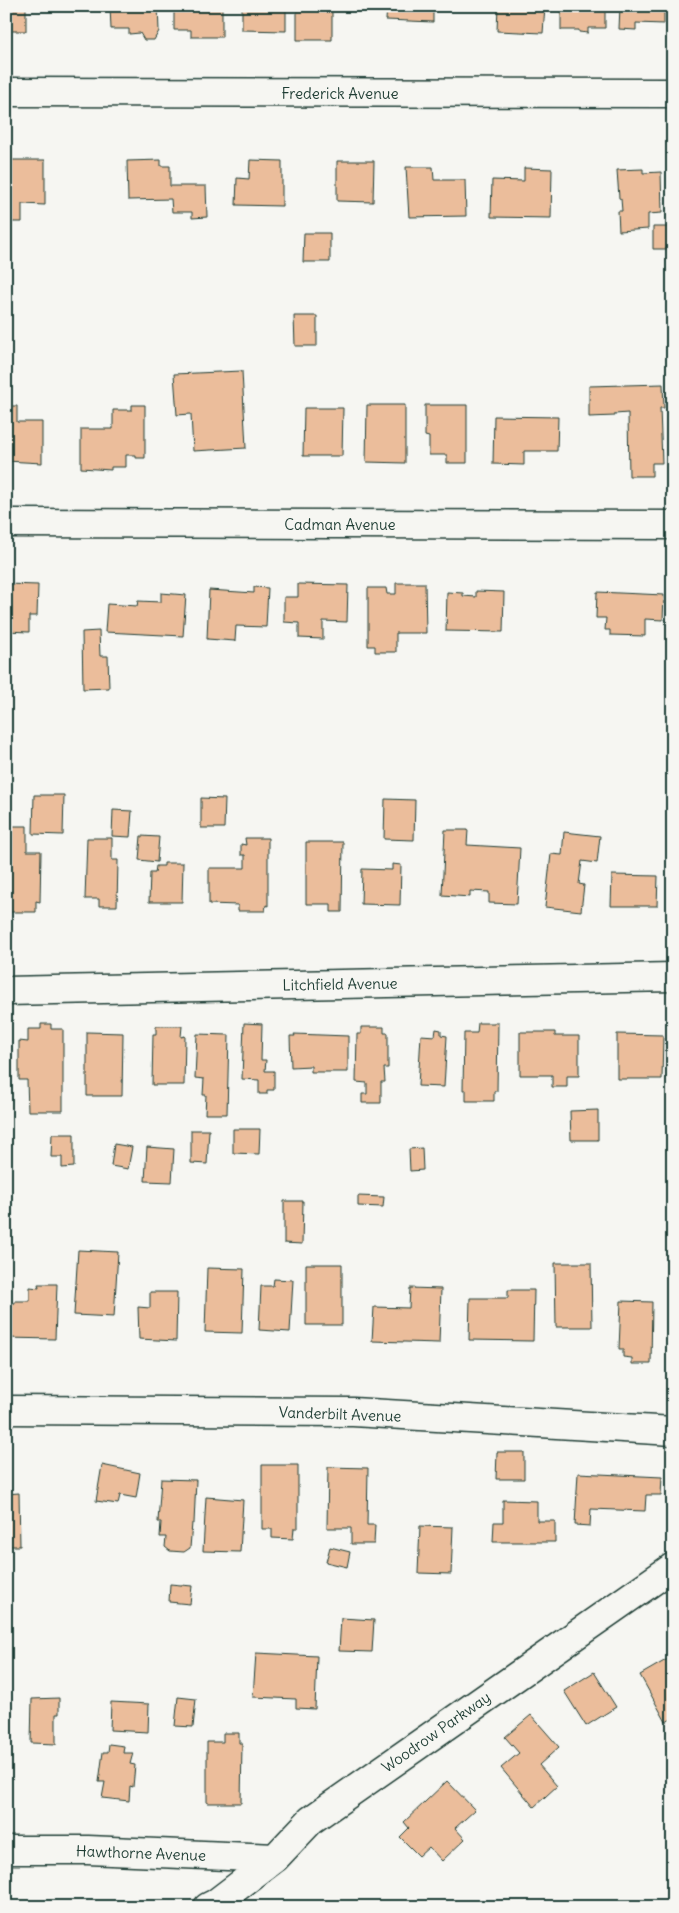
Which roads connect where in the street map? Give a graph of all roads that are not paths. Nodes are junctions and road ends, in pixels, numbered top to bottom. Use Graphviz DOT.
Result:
graph roads {
  1 [pos="6,92"];
  2 [pos="673,94"];
  3 [pos="6,523"];
  4 [pos="673,525"];
  5 [pos="673,977"];
  6 [pos="6,990"];
  7 [pos="6,1410"];
  8 [pos="673,1431"];
  9 [pos="673,1567"];
  10 [pos="6,1850"];
  11 [pos="275,1858"];
  12 [pos="208,1907"];
  1 -- 2 [label="street, Frederick Avenue"];
  3 -- 4 [label="street, Cadman Avenue"];
  5 -- 6 [label="street, Litchfield Avenue"];
  7 -- 8 [label="street, Vanderbilt Avenue"];
  9 -- 11 [label="street, Woodrow Parkway"];
  10 -- 11 [label="street, Hawthorne Avenue"];
  11 -- 12 [label="street, Woodrow Parkway"];
}
